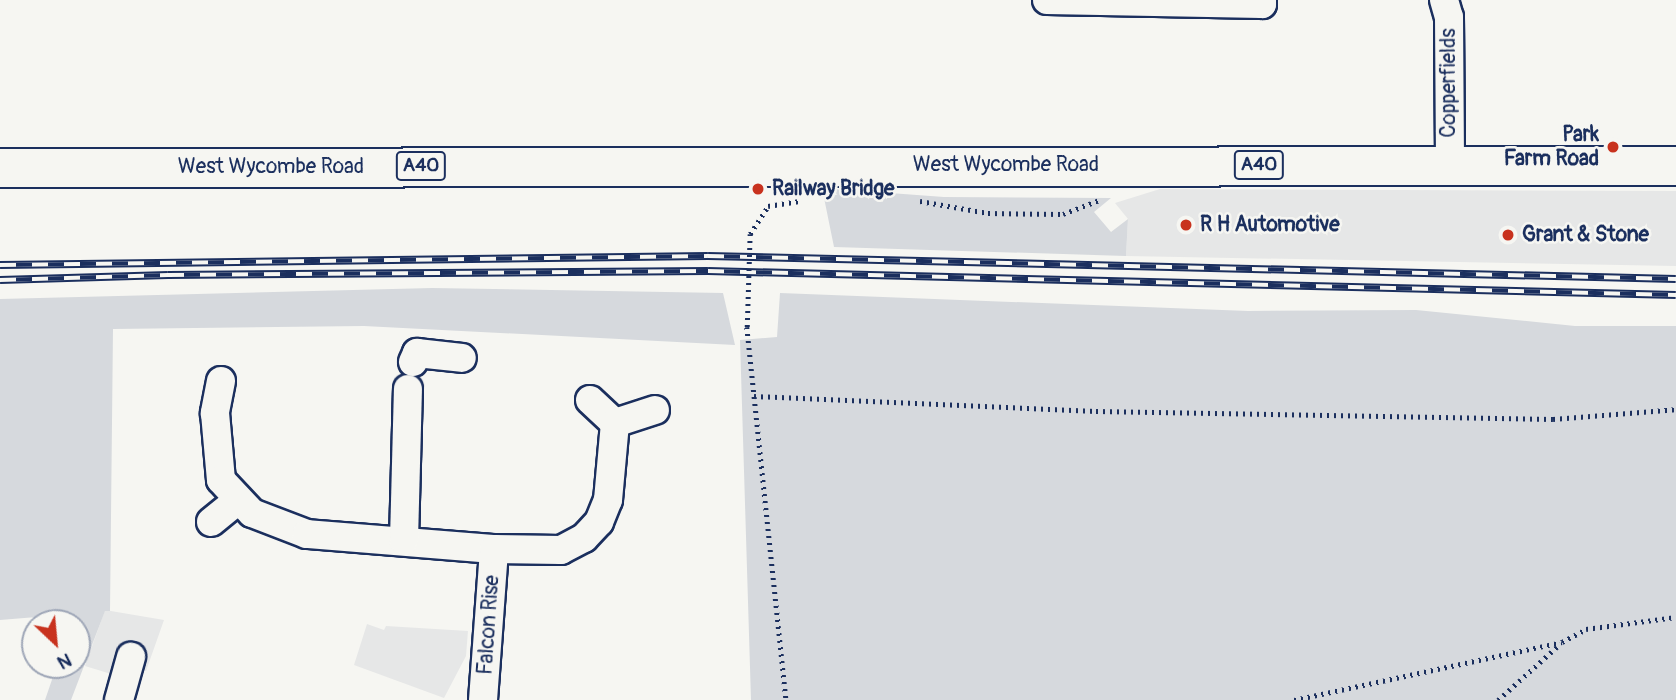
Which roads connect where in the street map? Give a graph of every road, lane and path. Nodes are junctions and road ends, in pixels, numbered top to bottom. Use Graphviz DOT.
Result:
graph roads {
  1 [pos="1047,0"];
  2 [pos="1262,0"];
  3 [pos="1444,0"];
  4 [pos="1676,166"];
  5 [pos="1450,167"];
  6 [pos="0,168"];
  7 [pos="1112,196"];
  8 [pos="908,199"];
  9 [pos="805,200"];
  10 [pos="462,358"];
  11 [pos="221,381"];
  12 [pos="754,396"];
  13 [pos="590,400"];
  14 [pos="1676,409"];
  15 [pos="655,410"];
  16 [pos="615,423"];
  17 [pos="238,500"];
  18 [pos="211,522"];
  19 [pos="404,540"];
  20 [pos="495,550"];
  21 [pos="1676,617"];
  22 [pos="1562,642"];
  23 [pos="131,657"];
  24 [pos="119,700"];
  25 [pos="483,700"];
  26 [pos="786,700"];
  27 [pos="1294,700"];
  28 [pos="1498,700"];
  1 -- 2 [label="street"];
  3 -- 5 [label="street, Copperfields"];
  4 -- 5 [label="highway, West Wycombe Road / A40"];
  5 -- 6 [label="highway, West Wycombe Road / A40"];
  7 -- 8 [label="path"];
  9 -- 12 [label="path, bridge"];
  10 -- 19 [label="street"];
  11 -- 17 [label="street, Falcon Rise"];
  12 -- 14 [label="path"];
  12 -- 26 [label="path"];
  13 -- 16 [label="street"];
  15 -- 16 [label="street"];
  16 -- 20 [label="street, Falcon Rise"];
  17 -- 18 [label="street"];
  17 -- 19 [label="street, Falcon Rise"];
  19 -- 20 [label="street, Falcon Rise"];
  20 -- 25 [label="street, Falcon Rise"];
  21 -- 22 [label="path"];
  22 -- 27 [label="path"];
  22 -- 28 [label="path"];
  23 -- 24 [label="street"];
}
